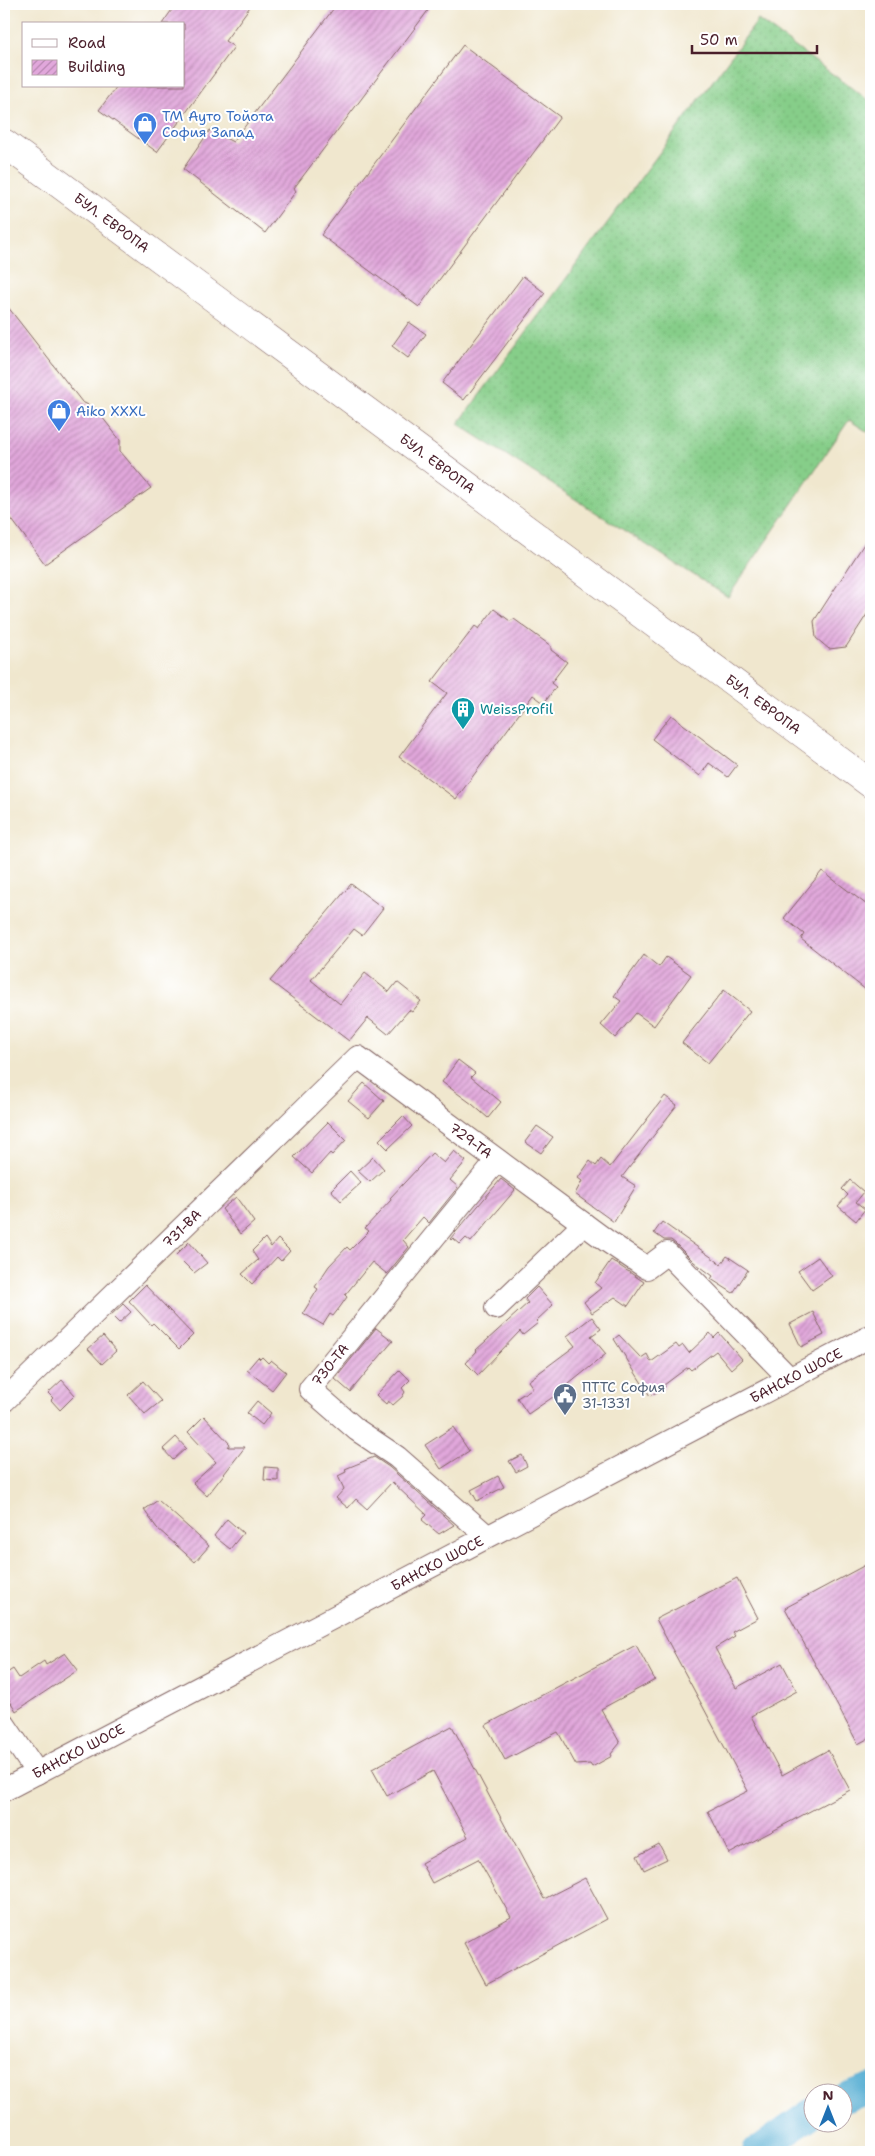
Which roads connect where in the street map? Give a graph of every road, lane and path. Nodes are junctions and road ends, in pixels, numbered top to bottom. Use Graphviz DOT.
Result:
graph roads {
  1 [pos="4,143"];
  2 [pos="4,161"];
  3 [pos="871,784"];
  4 [pos="871,801"];
  5 [pos="358,1057"];
  6 [pos="497,1160"];
  7 [pos="584,1224"];
  8 [pos="496,1308"];
  9 [pos="871,1336"];
  10 [pos="790,1379"];
  11 [pos="4,1400"];
  12 [pos="487,1536"];
  13 [pos="4,1724"];
  14 [pos="36,1773"];
  15 [pos="4,1790"];
  1 -- 3 [label="main road, БУЛ. ЕВРОПА"];
  2 -- 4 [label="main road, БУЛ. ЕВРОПА"];
  5 -- 6 [label="street, 729-ТА"];
  5 -- 11 [label="street, 731-ВА"];
  6 -- 7 [label="street, 729-ТА"];
  6 -- 12 [label="street, 730-ТА"];
  7 -- 8 [label="street"];
  7 -- 10 [label="street, 729-ТА"];
  9 -- 10 [label="street, БАНСКО ШОСЕ"];
  10 -- 12 [label="street, БАНСКО ШОСЕ"];
  12 -- 14 [label="street, БАНСКО ШОСЕ"];
  13 -- 14 [label="street"];
  14 -- 15 [label="street, БАНСКО ШОСЕ"];
}
